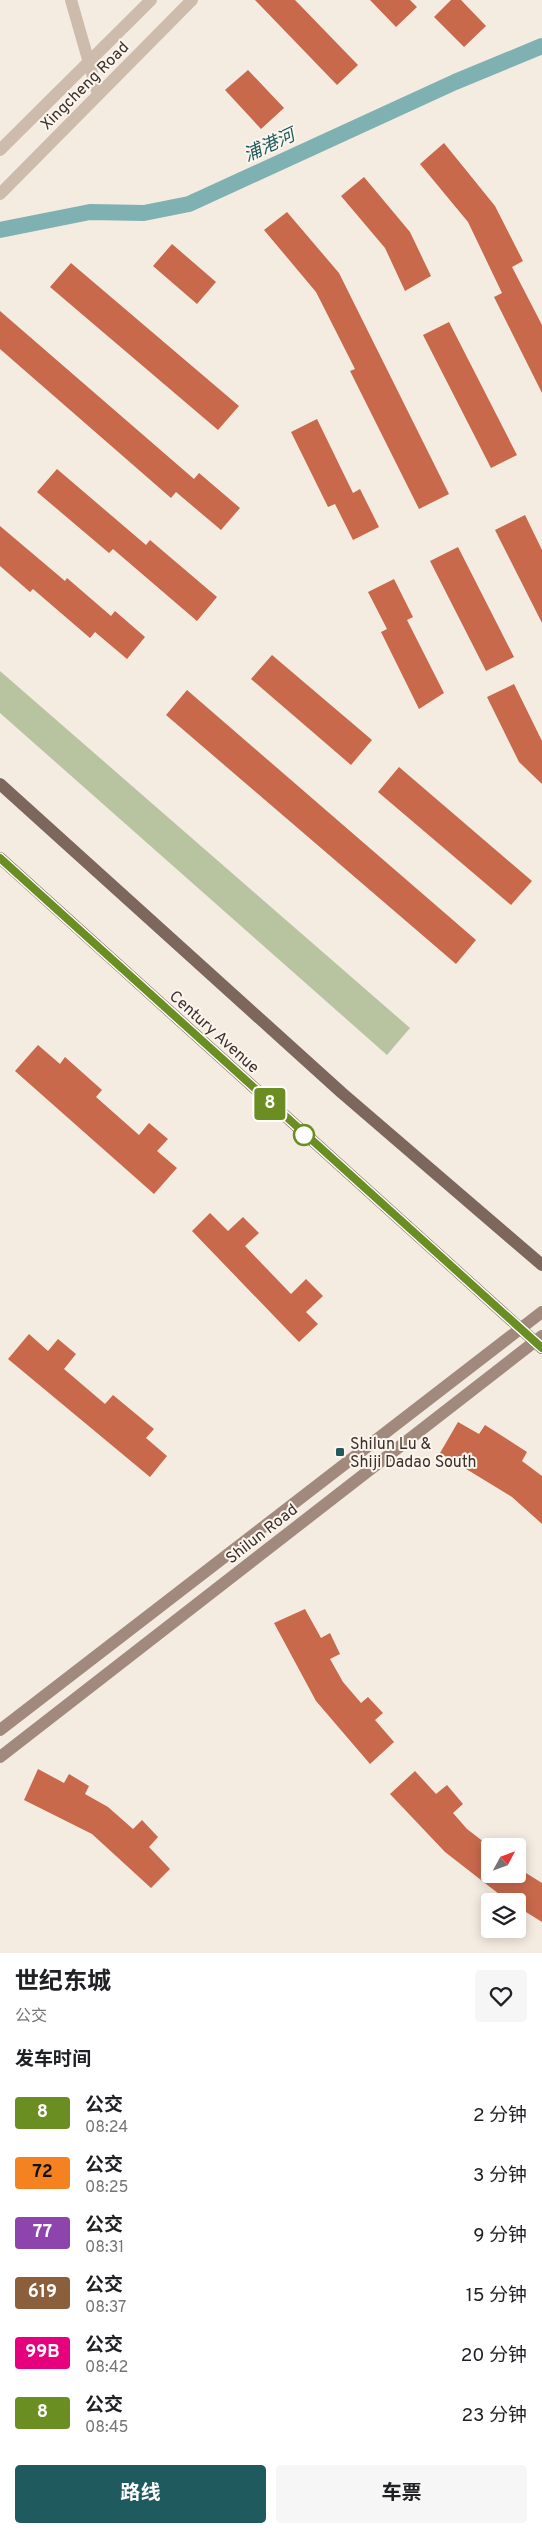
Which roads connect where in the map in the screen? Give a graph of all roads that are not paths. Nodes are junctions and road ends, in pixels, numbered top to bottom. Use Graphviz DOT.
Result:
graph roads {
  1 [pos="71,0"];
  2 [pos="151,0"];
  3 [pos="192,0"];
  4 [pos="88,62"];
  5 [pos="98,94"];
  6 [pos="0,150"];
  7 [pos="0,194"];
  8 [pos="0,784"];
  9 [pos="0,858"];
  10 [pos="542,1265"];
  11 [pos="542,1312"];
  12 [pos="521,1328"];
  13 [pos="540,1342"];
  14 [pos="0,1730"];
  15 [pos="0,1756"];
  1 -- 4 [label="street"];
  2 -- 4 [label="street, Xingcheng Road"];
  3 -- 5 [label="street, Xingcheng Road"];
  4 -- 5 [label="street"];
  4 -- 6 [label="street, Xingcheng Road"];
  5 -- 7 [label="street, Xingcheng Road"];
  8 -- 10 [label="main road"];
  9 -- 12 [label="main road, Century Avenue"];
  11 -- 12 [label="main road, Shilun Road"];
  12 -- 13 [label="main road, Century Avenue"];
  12 -- 14 [label="main road, Shilun Road"];
  13 -- 15 [label="main road, Shilun Road"];
}
